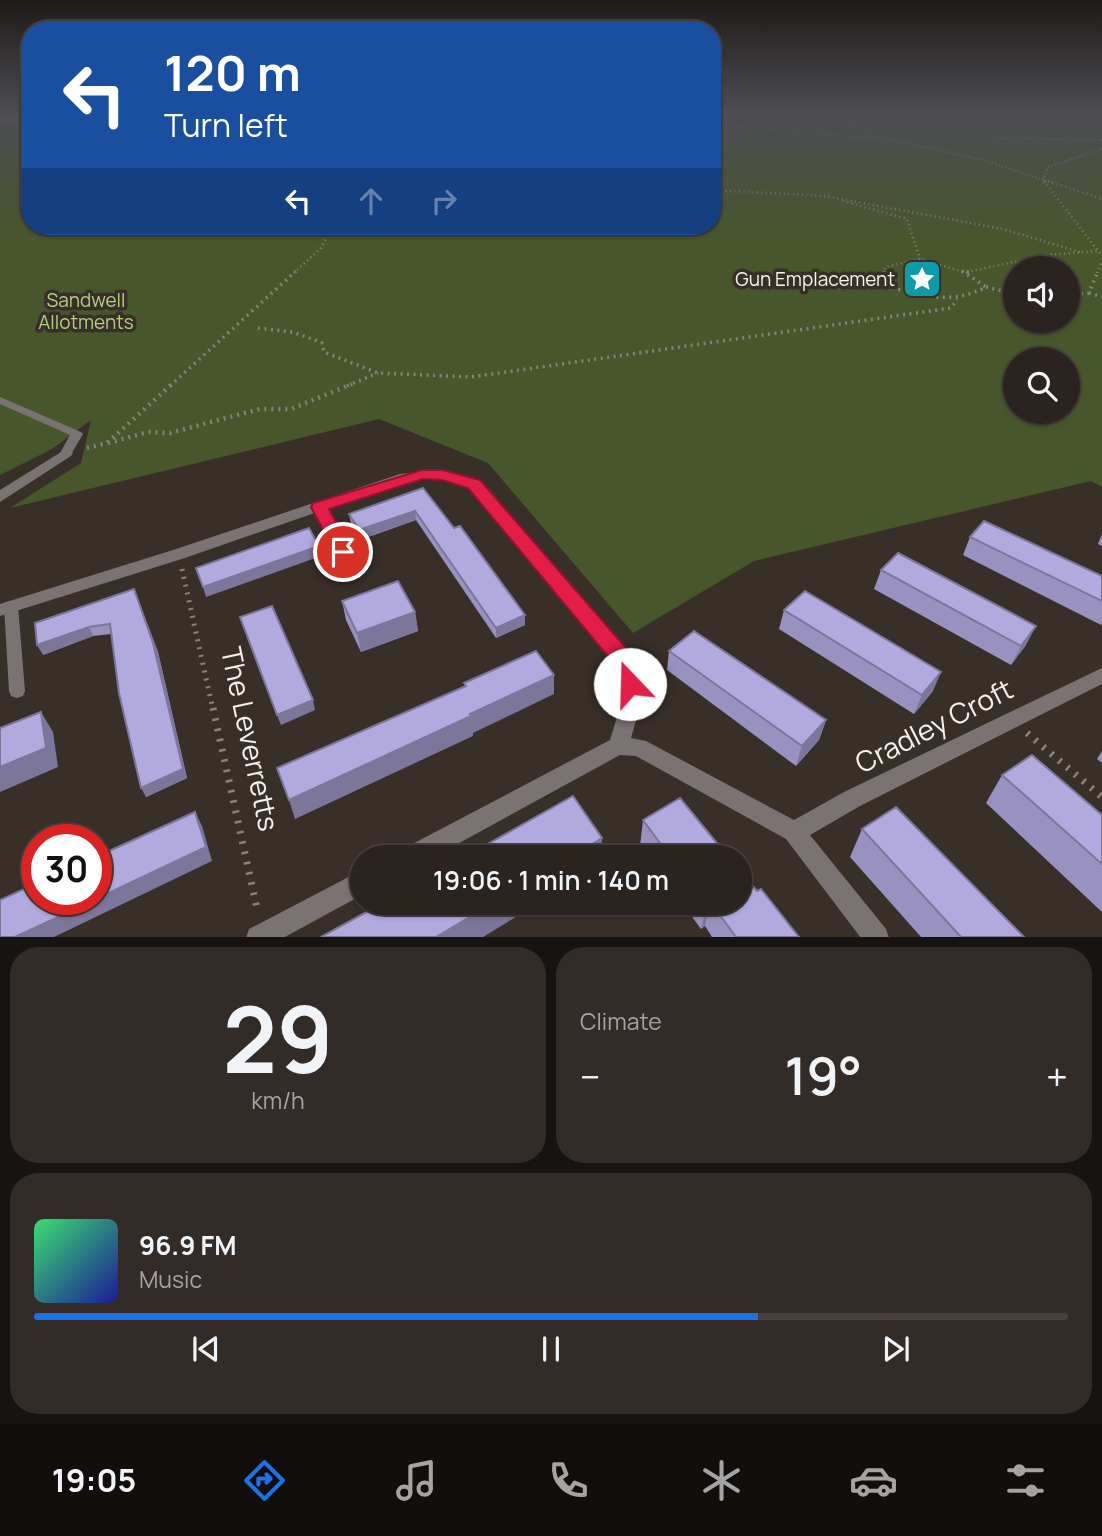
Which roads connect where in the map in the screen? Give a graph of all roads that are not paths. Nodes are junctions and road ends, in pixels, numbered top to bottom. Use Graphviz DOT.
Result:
graph roads {
  1 [pos="0,400"];
  2 [pos="66,453"];
  3 [pos="0,496"];
  4 [pos="319,507"];
  5 [pos="355,574"];
  6 [pos="5,608"];
  7 [pos="1102,675"];
  8 [pos="16,691"];
  9 [pos="618,746"];
  10 [pos="794,832"];
  11 [pos="433,845"];
  12 [pos="350,888"];
  13 [pos="260,936"];
  14 [pos="877,937"];
  1 -- 2 [label="lane"];
  2 -- 3 [label="street"];
  4 -- 5 [label="lane"];
  4 -- 6 [label="street"];
  4 -- 9 [label="street"];
  6 -- 8 [label="lane"];
  7 -- 10 [label="street, Cradley Croft"];
  9 -- 10 [label="street"];
  9 -- 11 [label="street"];
  10 -- 14 [label="street"];
  12 -- 13 [label="street"];
}
